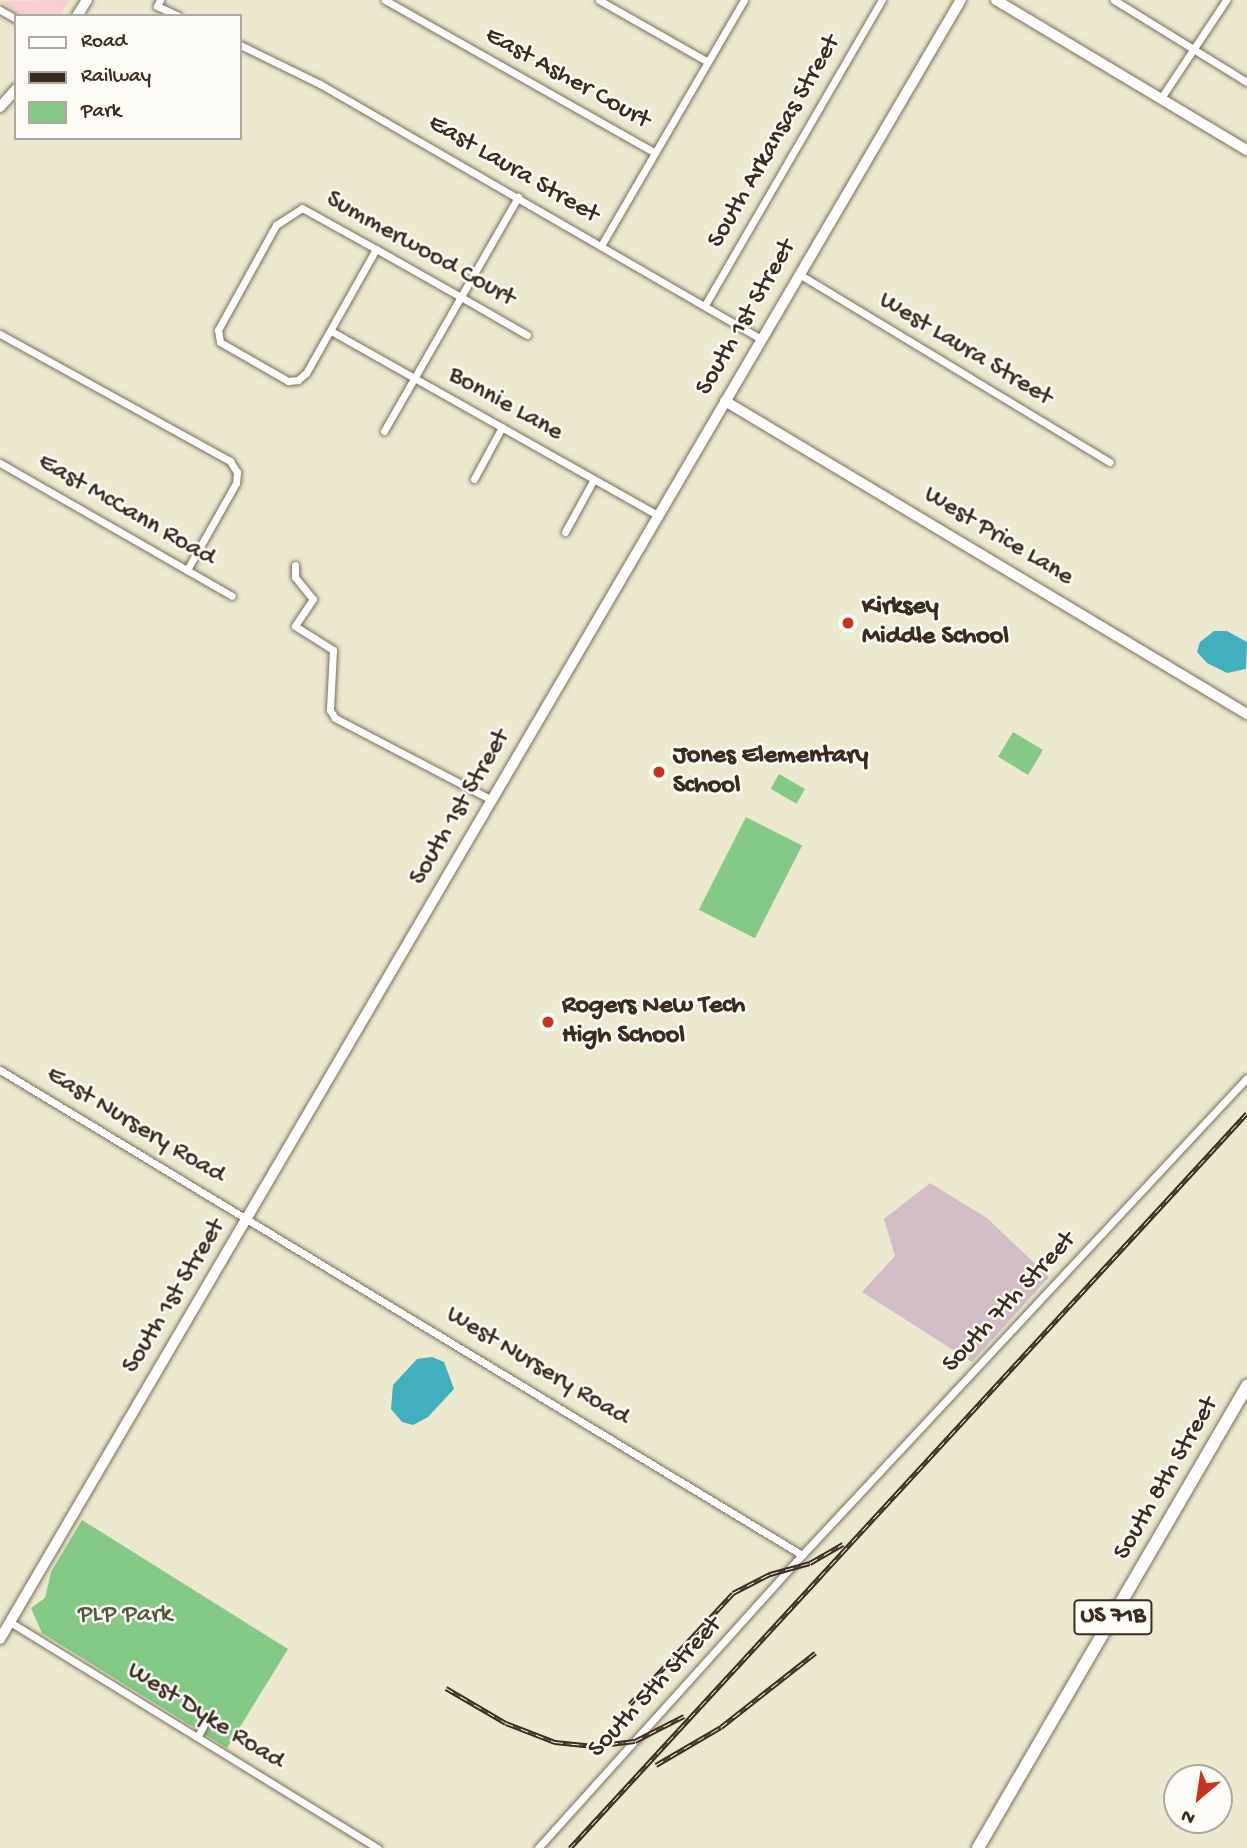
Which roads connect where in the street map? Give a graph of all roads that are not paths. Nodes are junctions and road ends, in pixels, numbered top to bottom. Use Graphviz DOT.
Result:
graph roads {
  1 [pos="385,0"];
  2 [pos="598,0"];
  3 [pos="744,0"];
  4 [pos="882,0"];
  5 [pos="961,0"];
  6 [pos="996,0"];
  7 [pos="1114,0"];
  8 [pos="1226,0"];
  9 [pos="159,3"];
  10 [pos="175,14"];
  11 [pos="242,47"];
  12 [pos="1192,49"];
  13 [pos="708,62"];
  14 [pos="1247,82"];
  15 [pos="14,91"];
  16 [pos="1161,98"];
  17 [pos="0,107"];
  18 [pos="1247,150"];
  19 [pos="655,153"];
  20 [pos="518,197"];
  21 [pos="602,244"];
  22 [pos="376,249"];
  23 [pos="799,274"];
  24 [pos="461,297"];
  25 [pos="705,305"];
  26 [pos="331,331"];
  27 [pos="0,334"];
  28 [pos="527,335"];
  29 [pos="761,339"];
  30 [pos="415,378"];
  31 [pos="724,401"];
  32 [pos="502,427"];
  33 [pos="384,431"];
  34 [pos="1109,462"];
  35 [pos="0,463"];
  36 [pos="474,478"];
  37 [pos="594,479"];
  38 [pos="658,515"];
  39 [pos="565,532"];
  40 [pos="295,565"];
  41 [pos="187,570"];
  42 [pos="232,596"];
  43 [pos="1247,713"];
  44 [pos="492,800"];
  45 [pos="0,1070"];
  46 [pos="1247,1078"];
  47 [pos="249,1219"];
  48 [pos="1247,1386"];
  49 [pos="802,1555"];
  50 [pos="10,1622"];
  51 [pos="0,1639"];
  52 [pos="207,1719"];
  53 [pos="198,1736"];
  54 [pos="378,1848"];
  55 [pos="538,1848"];
  56 [pos="978,1848"];
  1 -- 19 [label="street, East Asher Court"];
  2 -- 13 [label="street"];
  3 -- 13 [label="street"];
  4 -- 25 [label="street, South Arkansas Street"];
  5 -- 23 [label="main road, South 1st Street"];
  6 -- 16 [label="main road"];
  7 -- 12 [label="street"];
  8 -- 12 [label="street"];
  9 -- 10 [label="street"];
  11 -- 20 [label="street, East Laura Street"];
  12 -- 14 [label="street"];
  12 -- 16 [label="street"];
  13 -- 19 [label="street"];
  15 -- 17 [label="main road"];
  16 -- 18 [label="main road"];
  19 -- 21 [label="street"];
  20 -- 21 [label="street, East Laura Street"];
  20 -- 24 [label="street"];
  21 -- 25 [label="street, East Laura Street"];
  22 -- 24 [label="street, Summerwood Court"];
  22 -- 26 [label="street"];
  22 -- 26 [label="street, Summerwood Court"];
  23 -- 29 [label="main road, South 1st Street"];
  23 -- 34 [label="street, West Laura Street"];
  24 -- 28 [label="street, Summerwood Court"];
  24 -- 30 [label="street"];
  25 -- 29 [label="street, East Laura Street"];
  26 -- 30 [label="street, Bonnie Lane"];
  27 -- 41 [label="street"];
  29 -- 31 [label="main road, South 1st Street"];
  30 -- 32 [label="street, Bonnie Lane"];
  30 -- 33 [label="street"];
  31 -- 38 [label="main road, South 1st Street"];
  31 -- 43 [label="main road, West Price Lane"];
  32 -- 36 [label="street"];
  32 -- 37 [label="street, Bonnie Lane"];
  35 -- 41 [label="street, East McCann Road"];
  37 -- 38 [label="street, Bonnie Lane"];
  37 -- 39 [label="street"];
  38 -- 44 [label="main road, South 1st Street"];
  40 -- 44 [label="street"];
  41 -- 42 [label="street, East McCann Road"];
  44 -- 47 [label="main road, South 1st Street"];
  45 -- 47 [label="street, East Nursery Road"];
  46 -- 49 [label="street, South 7th Street"];
  47 -- 49 [label="street, West Nursery Road"];
  47 -- 50 [label="main road, South 1st Street"];
  48 -- 56 [label="main road, South 8th Street / US 71B"];
  49 -- 55 [label="street, South 5th Street"];
  50 -- 51 [label="main road, South 1st Street"];
  50 -- 53 [label="street, West Dyke Road"];
  52 -- 53 [label="street"];
  53 -- 54 [label="street, West Dyke Road"];
}
